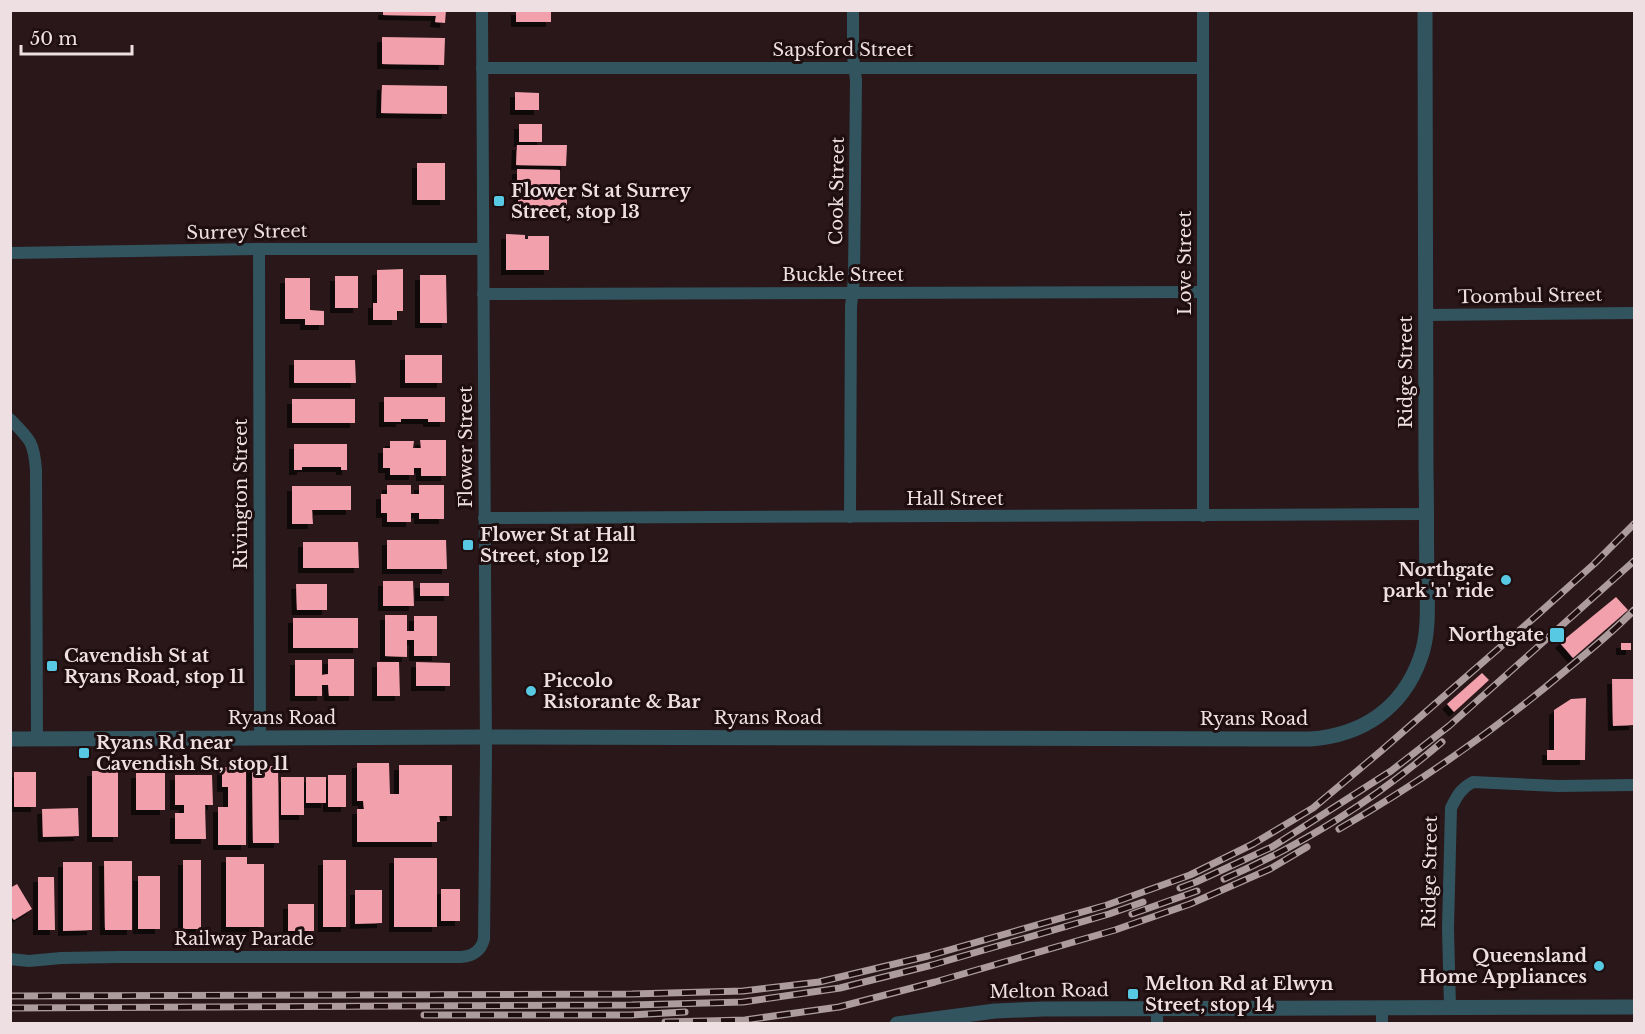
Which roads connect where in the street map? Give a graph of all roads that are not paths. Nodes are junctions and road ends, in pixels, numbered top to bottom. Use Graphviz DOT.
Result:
graph roads {
  1 [pos="482,10"];
  2 [pos="853,10"];
  3 [pos="1203,10"];
  4 [pos="1425,10"];
  5 [pos="482,68"];
  6 [pos="855,68"];
  7 [pos="1203,68"];
  8 [pos="259,249"];
  9 [pos="483,249"];
  10 [pos="10,253"];
  11 [pos="852,292"];
  12 [pos="1203,292"];
  13 [pos="483,294"];
  14 [pos="1635,312"];
  15 [pos="1425,315"];
  16 [pos="10,419"];
  17 [pos="1427,514"];
  18 [pos="1203,516"];
  19 [pos="849,517"];
  20 [pos="484,518"];
  21 [pos="1377,717"];
  22 [pos="485,737"];
  23 [pos="260,738"];
  24 [pos="10,739"];
  25 [pos="37,739"];
  26 [pos="1635,785"];
  27 [pos="477,952"];
  28 [pos="10,960"];
  29 [pos="1635,1007"];
  30 [pos="1450,1008"];
  31 [pos="1157,1016"];
  32 [pos="1382,1016"];
  33 [pos="897,1023"];
  1 -- 5 [label="street, Flower Street"];
  2 -- 6 [label="street, Cook Street"];
  3 -- 7 [label="street, Love Street"];
  4 -- 15 [label="street, Ridge Street"];
  5 -- 6 [label="street, Sapsford Street"];
  5 -- 9 [label="street, Flower Street"];
  6 -- 7 [label="street, Sapsford Street"];
  6 -- 11 [label="street, Cook Street"];
  7 -- 12 [label="street, Love Street"];
  8 -- 9 [label="street, Surrey Street"];
  8 -- 10 [label="street, Surrey Street"];
  8 -- 23 [label="street, Rivington Street"];
  9 -- 13 [label="street, Flower Street"];
  11 -- 12 [label="street, Buckle Street"];
  11 -- 13 [label="street, Buckle Street"];
  11 -- 19 [label="street, Cook Street"];
  12 -- 18 [label="street, Love Street"];
  13 -- 20 [label="street, Flower Street"];
  14 -- 15 [label="street, Toombul Street"];
  15 -- 17 [label="street, Ridge Street"];
  16 -- 25 [label="street"];
  17 -- 18 [label="street, Hall Street"];
  17 -- 21 [label="street, Ridge Street"];
  18 -- 19 [label="street, Hall Street"];
  19 -- 20 [label="street, Hall Street"];
  20 -- 22 [label="street, Flower Street"];
  21 -- 22 [label="street, Ryans Road"];
  22 -- 23 [label="street, Ryans Road"];
  22 -- 27 [label="street, Flower Street"];
  23 -- 25 [label="street, Ryans Road"];
  24 -- 25 [label="street, Ryans Road"];
  26 -- 30 [label="street, Ridge Street"];
  27 -- 28 [label="street, Railway Parade"];
  29 -- 30 [label="street, Melton Road"];
  30 -- 32 [label="street, Melton Road"];
  31 -- 32 [label="street, Melton Road"];
  31 -- 33 [label="street, Melton Road"];
}
